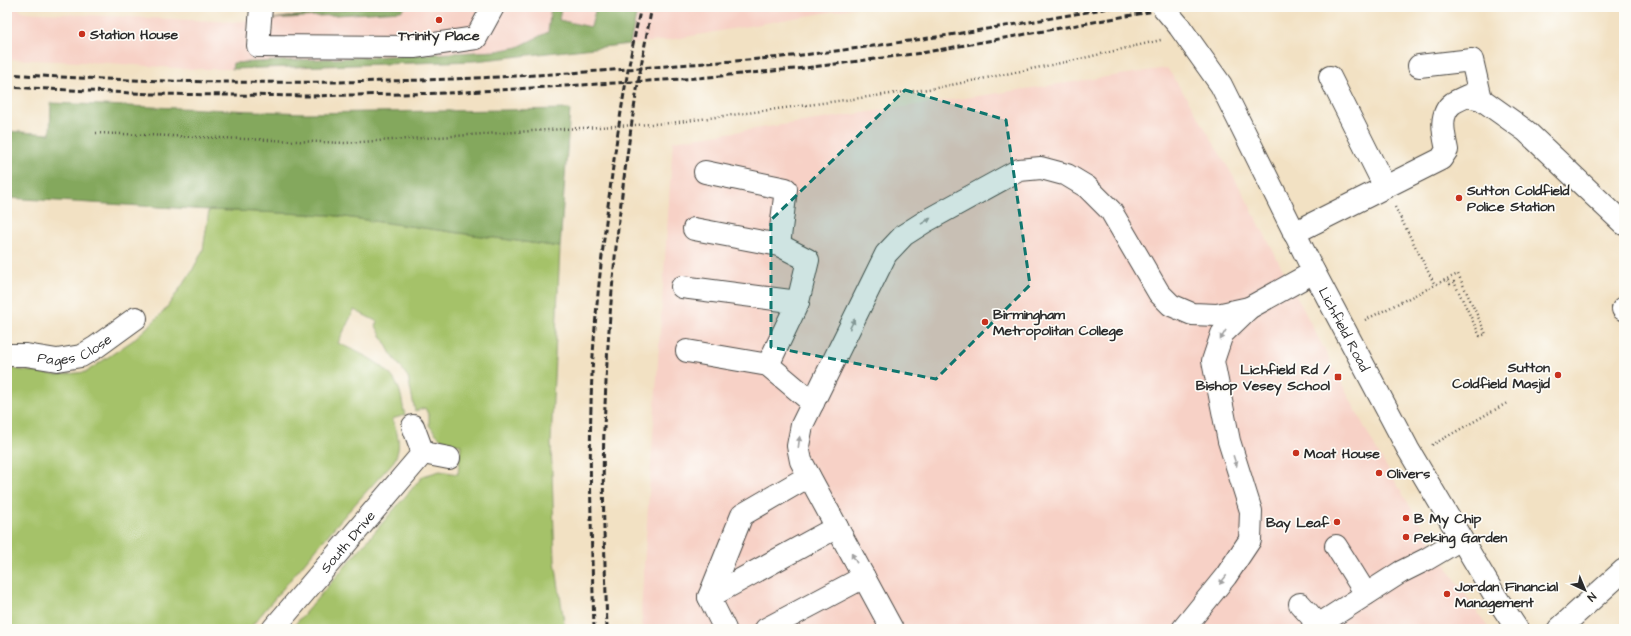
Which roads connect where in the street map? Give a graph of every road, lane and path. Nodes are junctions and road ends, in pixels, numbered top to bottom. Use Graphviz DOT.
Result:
graph roads {
  1 [pos="260,7"];
  2 [pos="493,7"];
  3 [pos="1163,7"];
  4 [pos="1182,30"];
  5 [pos="1419,66"];
  6 [pos="1330,77"];
  7 [pos="1481,100"];
  8 [pos="96,133"];
  9 [pos="705,172"];
  10 [pos="1385,187"];
  11 [pos="1624,224"];
  12 [pos="694,229"];
  13 [pos="1294,233"];
  14 [pos="779,245"];
  15 [pos="1314,272"];
  16 [pos="1447,279"];
  17 [pos="1435,285"];
  18 [pos="682,287"];
  19 [pos="798,302"];
  20 [pos="1250,308"];
  21 [pos="1382,312"];
  22 [pos="136,318"];
  23 [pos="687,351"];
  24 [pos="7,355"];
  25 [pos="768,365"];
  26 [pos="813,403"];
  27 [pos="1508,404"];
  28 [pos="413,426"];
  29 [pos="1442,439"];
  30 [pos="423,453"];
  31 [pos="449,458"];
  32 [pos="809,476"];
  33 [pos="837,527"];
  34 [pos="1461,539"];
  35 [pos="1336,546"];
  36 [pos="1624,570"];
  37 [pos="864,577"];
  38 [pos="1366,594"];
  39 [pos="709,597"];
  40 [pos="1300,604"];
  41 [pos="1321,626"];
  42 [pos="273,629"];
  43 [pos="725,629"];
  44 [pos="766,629"];
  45 [pos="892,629"];
  46 [pos="1183,629"];
  47 [pos="1517,629"];
  48 [pos="1559,629"];
  1 -- 2 [label="main road"];
  3 -- 4 [label="main road, Lichfield Road, bridge"];
  4 -- 8 [label="path, bridge"];
  4 -- 13 [label="main road, Lichfield Road"];
  5 -- 7 [label="main road"];
  6 -- 10 [label="main road"];
  7 -- 10 [label="main road"];
  7 -- 11 [label="main road"];
  9 -- 14 [label="main road"];
  10 -- 13 [label="main road"];
  10 -- 17 [label="path"];
  12 -- 14 [label="main road"];
  13 -- 15 [label="main road, Lichfield Road"];
  14 -- 19 [label="main road"];
  15 -- 20 [label="main road"];
  15 -- 34 [label="main road, Lichfield Road"];
  16 -- 16 [label="path"];
  16 -- 17 [label="path"];
  17 -- 21 [label="path"];
  18 -- 19 [label="main road"];
  19 -- 25 [label="main road"];
  26 -- 20 [label="main road, one-way"];
  20 -- 46 [label="main road, one-way"];
  22 -- 24 [label="main road, Pages Close"];
  23 -- 25 [label="main road"];
  25 -- 26 [label="main road"];
  32 -- 26 [label="main road, one-way"];
  27 -- 29 [label="path"];
  28 -- 30 [label="main road"];
  30 -- 31 [label="main road"];
  30 -- 42 [label="main road, South Drive"];
  32 -- 33 [label="main road"];
  32 -- 39 [label="main road"];
  37 -- 33 [label="main road, one-way"];
  33 -- 39 [label="main road"];
  34 -- 38 [label="main road"];
  34 -- 47 [label="main road, Lichfield Road"];
  35 -- 38 [label="main road"];
  36 -- 48 [label="main road"];
  37 -- 44 [label="main road"];
  37 -- 45 [label="main road"];
  38 -- 41 [label="main road"];
  39 -- 43 [label="main road"];
  40 -- 41 [label="main road"];
}
